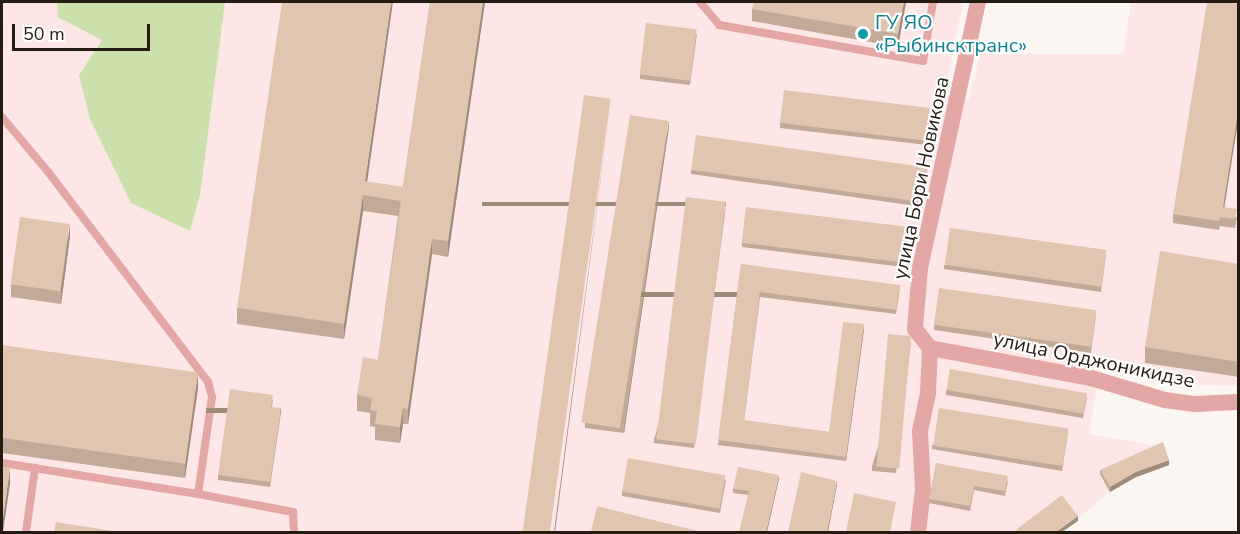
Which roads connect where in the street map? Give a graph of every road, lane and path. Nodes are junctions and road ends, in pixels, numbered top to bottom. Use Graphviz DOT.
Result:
graph roads {
  1 [pos="700,2"];
  2 [pos="933,2"];
  3 [pos="978,2"];
  4 [pos="2,117"];
  5 [pos="930,348"];
  6 [pos="1239,402"];
  7 [pos="2,463"];
  8 [pos="35,468"];
  9 [pos="198,494"];
  10 [pos="26,532"];
  11 [pos="294,532"];
  12 [pos="918,532"];
  1 -- 2 [label="lane"];
  3 -- 5 [label="street, улица Бори Новикова"];
  4 -- 9 [label="lane"];
  5 -- 6 [label="street, улица Орджоникидзе"];
  5 -- 12 [label="street"];
  7 -- 8 [label="lane"];
  8 -- 9 [label="lane"];
  8 -- 10 [label="lane"];
  9 -- 11 [label="lane"];
}
